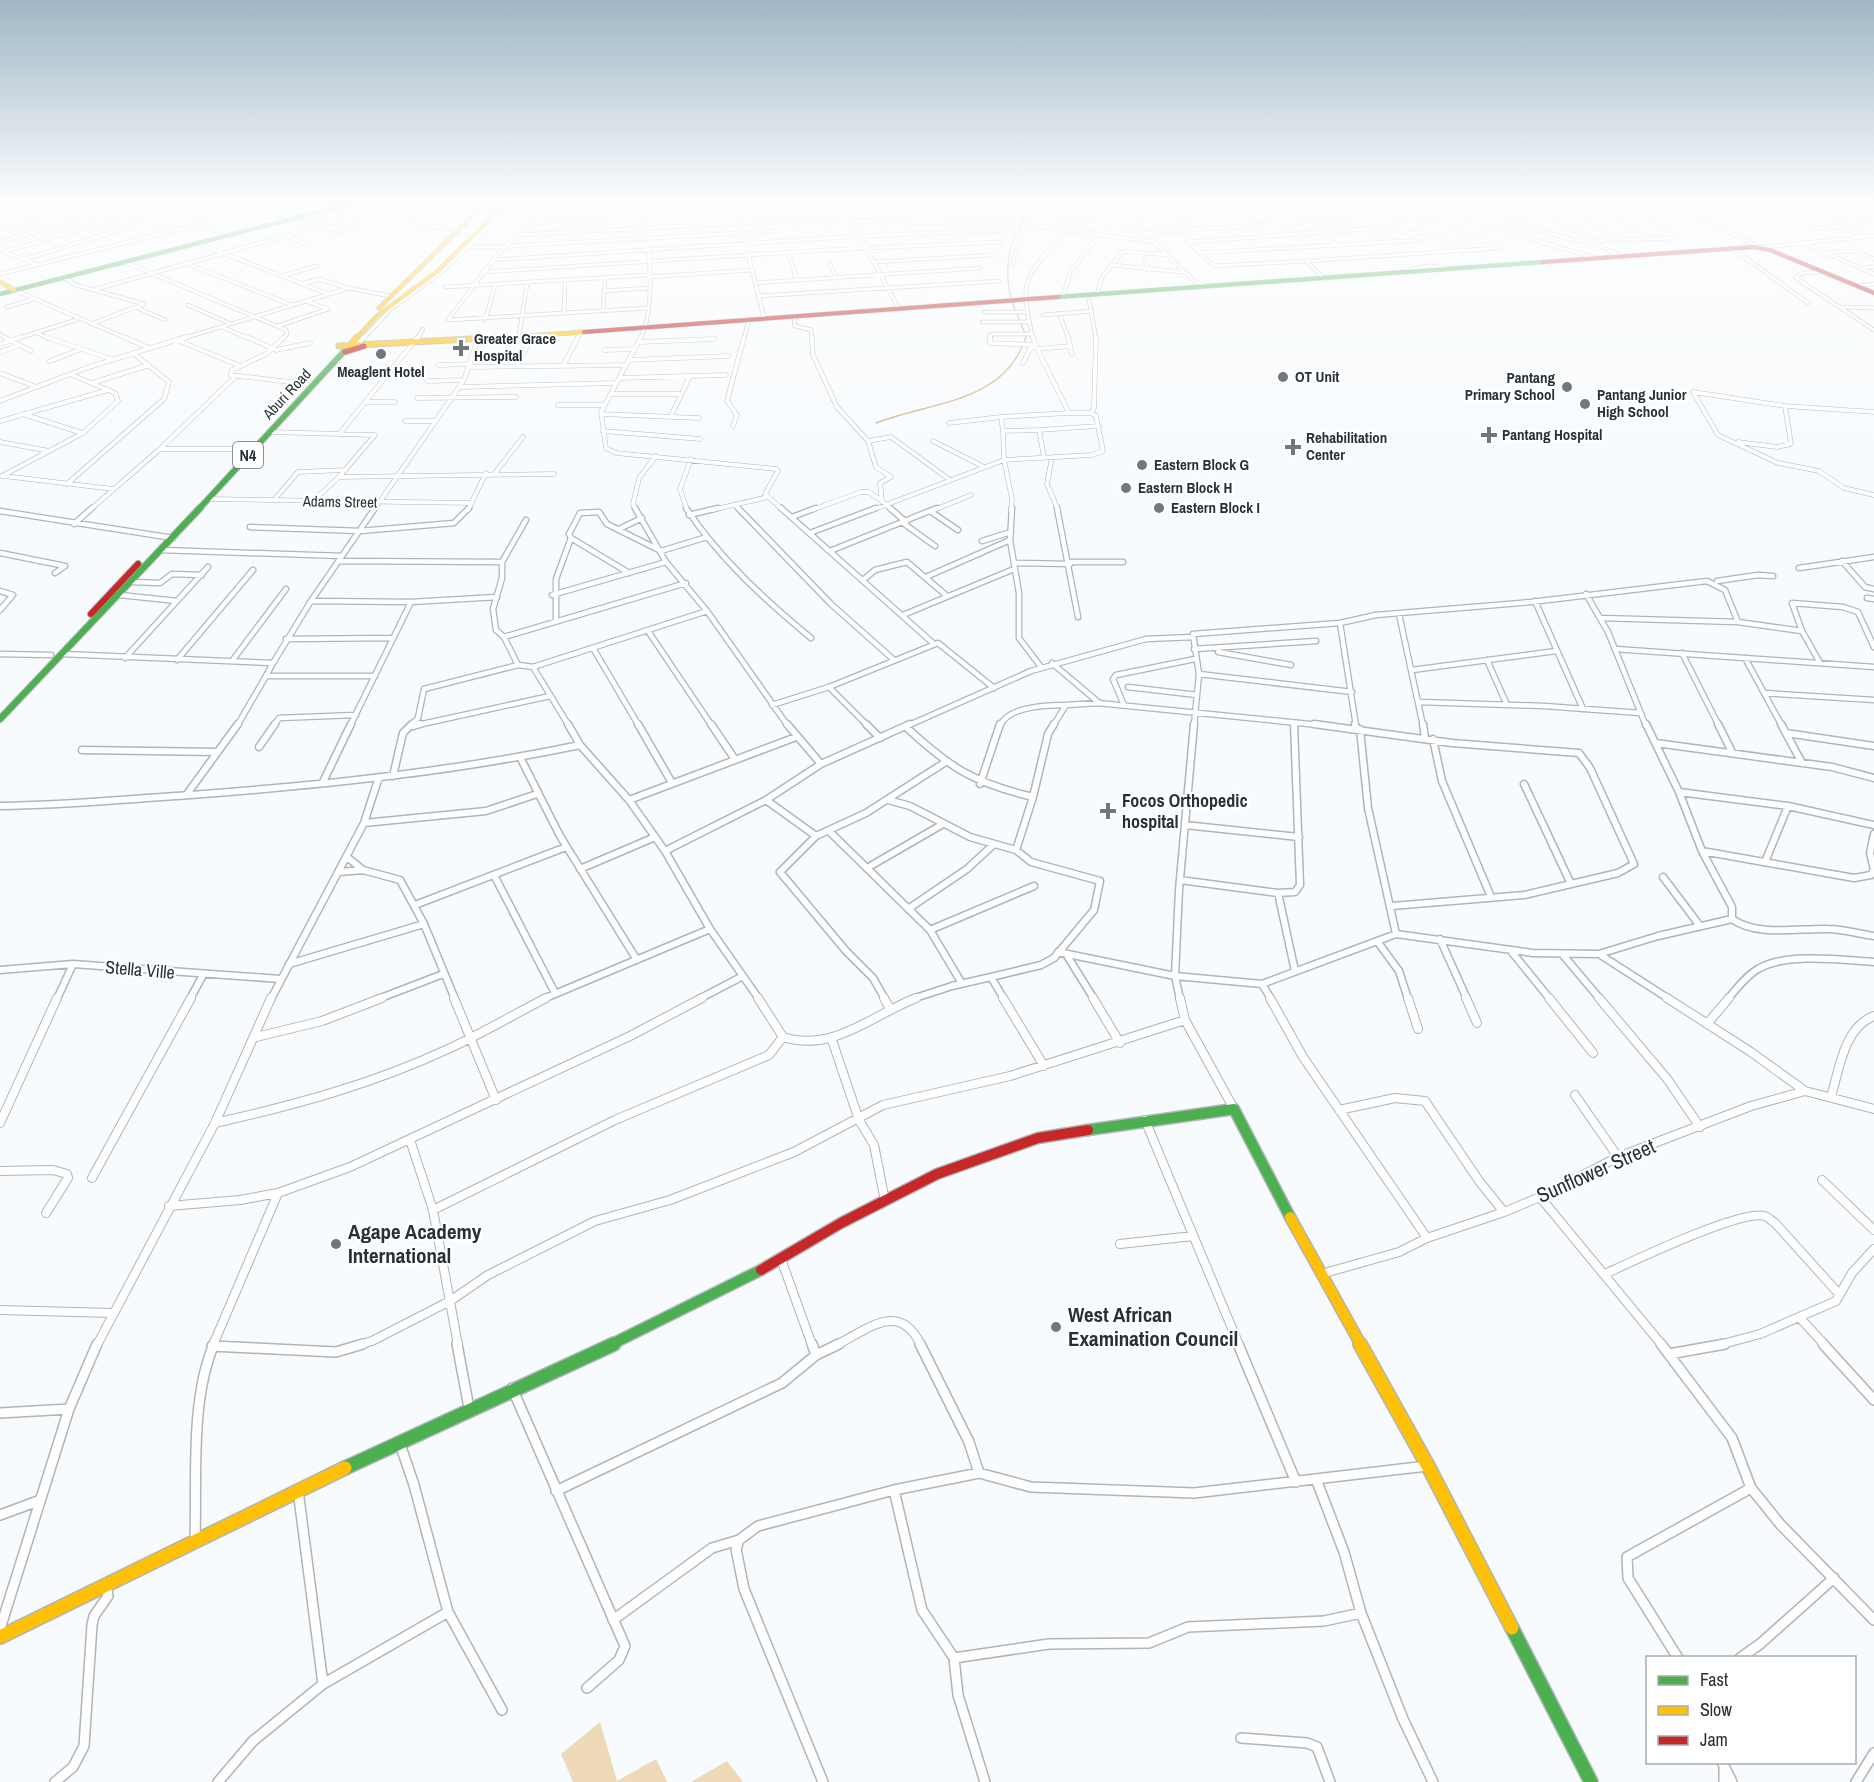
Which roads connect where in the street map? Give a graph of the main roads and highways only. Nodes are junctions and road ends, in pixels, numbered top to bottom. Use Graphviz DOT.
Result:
graph roads {
  1 [pos="7,286"];
  2 [pos="30,286"];
  3 [pos="400,286"];
  4 [pos="416,286"];
  5 [pos="1206,286"];
  6 [pos="1857,286"];
  7 [pos="14,290"];
  8 [pos="1874,293"];
  9 [pos="0,294"];
  10 [pos="353,346"];
  11 [pos="306,388"];
  12 [pos="168,537"];
  13 [pos="0,708"];
  14 [pos="0,719"];
  15 [pos="0,1637"];
  16 [pos="1591,1782"];
  1 -- 7 [label="main road"];
  2 -- 7 [label="main road"];
  3 -- 10 [label="main road"];
  4 -- 10 [label="main road, Aburi Road / N4"];
  5 -- 10 [label="main road"];
  6 -- 8 [label="main road"];
  7 -- 9 [label="main road"];
  10 -- 11 [label="main road, Aburi Road / N4"];
  11 -- 12 [label="main road, Aburi Road / N4"];
  11 -- 12 [label="main road, Aburi Road / N4"];
  12 -- 13 [label="main road, Aburi Road / N4"];
  12 -- 14 [label="main road, Aburi Road / N4"];
  15 -- 16 [label="main road"];
}
